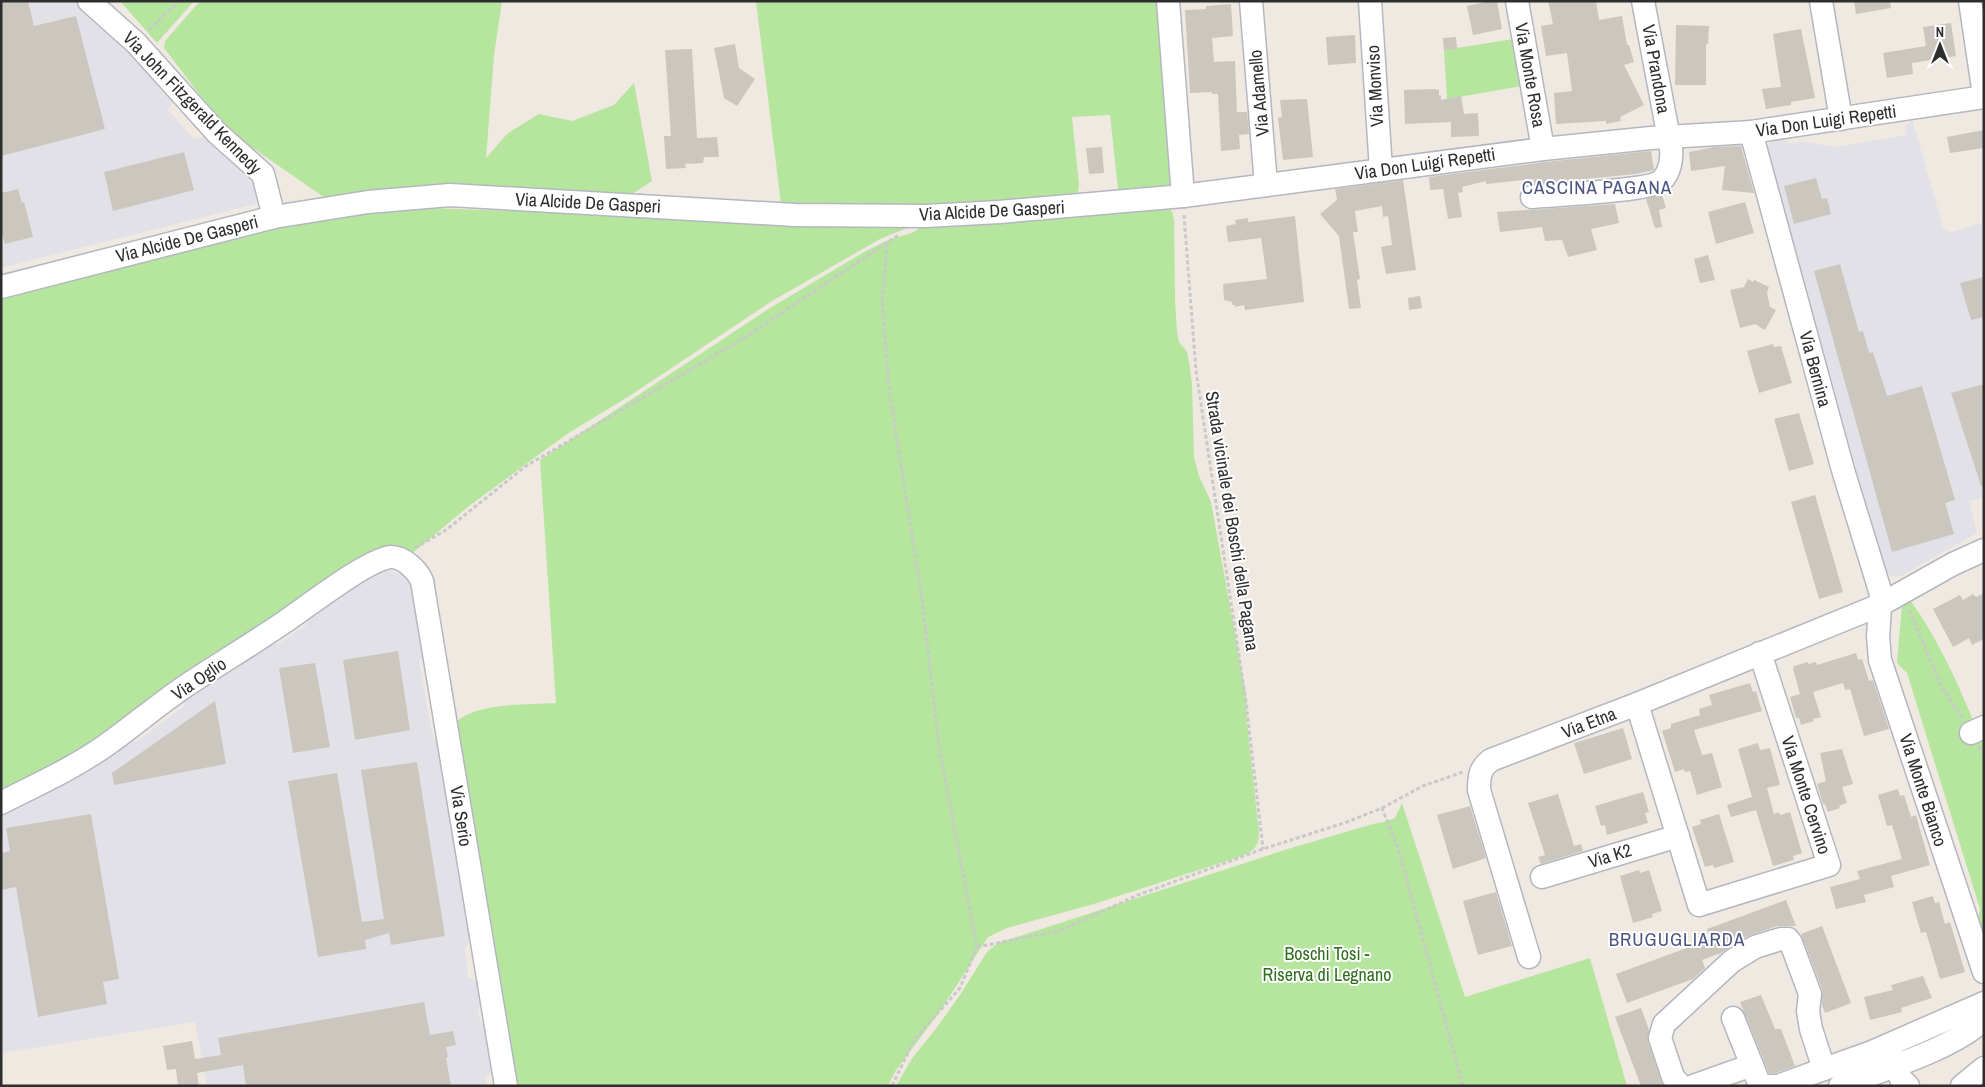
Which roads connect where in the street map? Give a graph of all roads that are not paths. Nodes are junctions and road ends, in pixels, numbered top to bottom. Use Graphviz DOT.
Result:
graph roads {
  1 [pos="89,1"];
  2 [pos="1168,1"];
  3 [pos="1251,1"];
  4 [pos="1370,1"];
  5 [pos="1517,1"];
  6 [pos="1643,1"];
  7 [pos="1821,1"];
  8 [pos="1970,1"];
  9 [pos="1984,96"];
  10 [pos="1841,119"];
  11 [pos="1751,132"];
  12 [pos="1668,137"];
  13 [pos="1543,149"];
  14 [pos="1381,170"];
  15 [pos="1266,185"];
  16 [pos="1183,196"];
  17 [pos="1532,197"];
  18 [pos="274,217"];
  19 [pos="1,287"];
  20 [pos="1984,550"];
  21 [pos="397,558"];
  22 [pos="1880,605"];
  23 [pos="1760,653"];
  24 [pos="1637,704"];
  25 [pos="1,802"];
  26 [pos="1678,836"];
  27 [pos="1542,877"];
  28 [pos="1528,957"];
  29 [pos="1984,972"];
  30 [pos="1732,1018"];
  31 [pos="1982,1019"];
  32 [pos="1891,1055"];
  33 [pos="1752,1065"];
  34 [pos="1984,1068"];
  35 [pos="1824,1069"];
  36 [pos="506,1086"];
  37 [pos="1681,1086"];
  38 [pos="1694,1086"];
  39 [pos="1777,1086"];
  40 [pos="1840,1086"];
  41 [pos="1908,1086"];
  42 [pos="1962,1086"];
  1 -- 18 [label="street, Via John Fitzgerald Kennedy"];
  2 -- 16 [label="street"];
  3 -- 15 [label="street, Via Adamello"];
  4 -- 14 [label="street, Via Monviso"];
  5 -- 13 [label="street, Via Monte Rosa"];
  6 -- 12 [label="street, Via Prandona"];
  7 -- 10 [label="street"];
  8 -- 9 [label="street"];
  9 -- 10 [label="street, Via Don Luigi Repetti"];
  10 -- 11 [label="street, Via Don Luigi Repetti"];
  11 -- 12 [label="street, Via Don Luigi Repetti"];
  11 -- 22 [label="street, Via Bernina"];
  12 -- 13 [label="street, Via Don Luigi Repetti"];
  12 -- 17 [label="street"];
  13 -- 14 [label="street, Via Don Luigi Repetti"];
  14 -- 15 [label="street, Via Don Luigi Repetti"];
  15 -- 16 [label="street, Via Don Luigi Repetti"];
  16 -- 18 [label="street, Via Alcide De Gasperi"];
  18 -- 19 [label="street, Via Alcide De Gasperi"];
  20 -- 22 [label="street, Via Etna"];
  21 -- 25 [label="street, Via Oglio"];
  21 -- 36 [label="street, Via Serio"];
  22 -- 23 [label="street, Via Etna"];
  22 -- 29 [label="street, Via Monte Bianco"];
  23 -- 24 [label="street, Via Etna"];
  23 -- 26 [label="street, Via Monte Cervino"];
  24 -- 26 [label="street"];
  24 -- 28 [label="street, Via Etna"];
  26 -- 27 [label="street, Via K2"];
  30 -- 33 [label="street"];
  31 -- 32 [label="street"];
  32 -- 35 [label="street"];
  32 -- 40 [label="street"];
  32 -- 41 [label="street"];
  33 -- 38 [label="street"];
  33 -- 39 [label="street"];
  34 -- 42 [label="street"];
  35 -- 37 [label="street"];
  35 -- 39 [label="street"];
}
